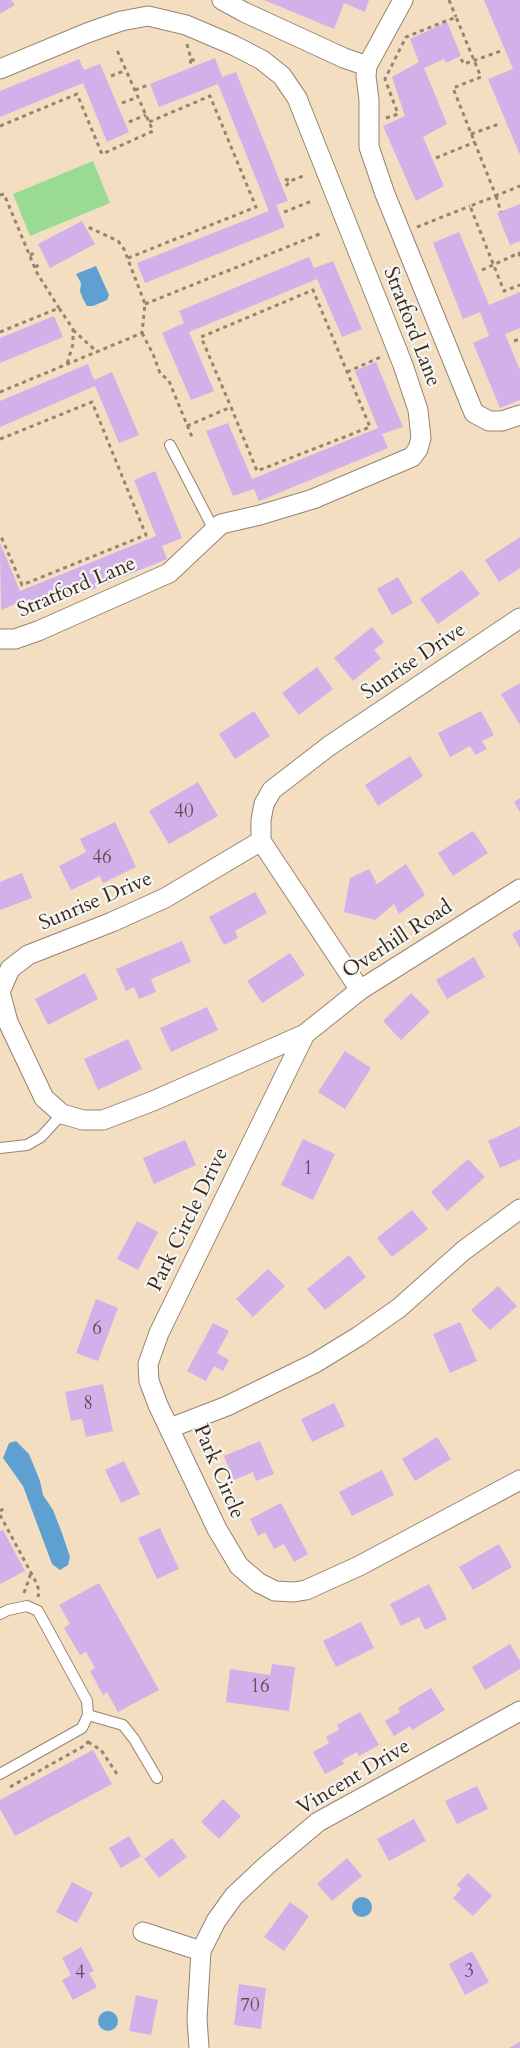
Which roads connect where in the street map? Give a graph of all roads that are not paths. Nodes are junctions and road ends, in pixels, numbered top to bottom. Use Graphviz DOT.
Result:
graph roads {
  1 [pos="222,0"];
  2 [pos="403,0"];
  3 [pos="367,66"];
  4 [pos="0,69"];
  5 [pos="520,415"];
  6 [pos="170,445"];
  7 [pos="214,530"];
  8 [pos="520,618"];
  9 [pos="0,638"];
  10 [pos="262,841"];
  11 [pos="520,889"];
  12 [pos="360,990"];
  13 [pos="305,1034"];
  14 [pos="62,1114"];
  15 [pos="0,1148"];
  16 [pos="520,1209"];
  17 [pos="170,1428"];
  18 [pos="520,1480"];
  19 [pos="0,1614"];
  20 [pos="520,1711"];
  21 [pos="88,1714"];
  22 [pos="0,1774"];
  23 [pos="157,1778"];
  24 [pos="143,1932"];
  25 [pos="201,1951"];
  26 [pos="199,2048"];
  1 -- 3 [label="street"];
  2 -- 3 [label="street"];
  3 -- 5 [label="street"];
  4 -- 7 [label="street, Stratford Lane"];
  6 -- 7 [label="lane"];
  7 -- 9 [label="street, Stratford Lane"];
  8 -- 10 [label="street, Sunrise Drive"];
  10 -- 12 [label="street"];
  10 -- 14 [label="street, Sunrise Drive"];
  11 -- 12 [label="street, Overhill Road"];
  12 -- 13 [label="street, Overhill Road"];
  13 -- 14 [label="street, Sunrise Drive"];
  13 -- 17 [label="street, Park Circle Drive"];
  14 -- 15 [label="lane"];
  16 -- 17 [label="street, Park Circle"];
  17 -- 18 [label="street, Park Circle"];
  19 -- 21 [label="lane"];
  20 -- 25 [label="street, Vincent Drive"];
  21 -- 22 [label="lane"];
  21 -- 23 [label="lane"];
  24 -- 25 [label="street"];
  25 -- 26 [label="street, Vincent Drive"];
}
